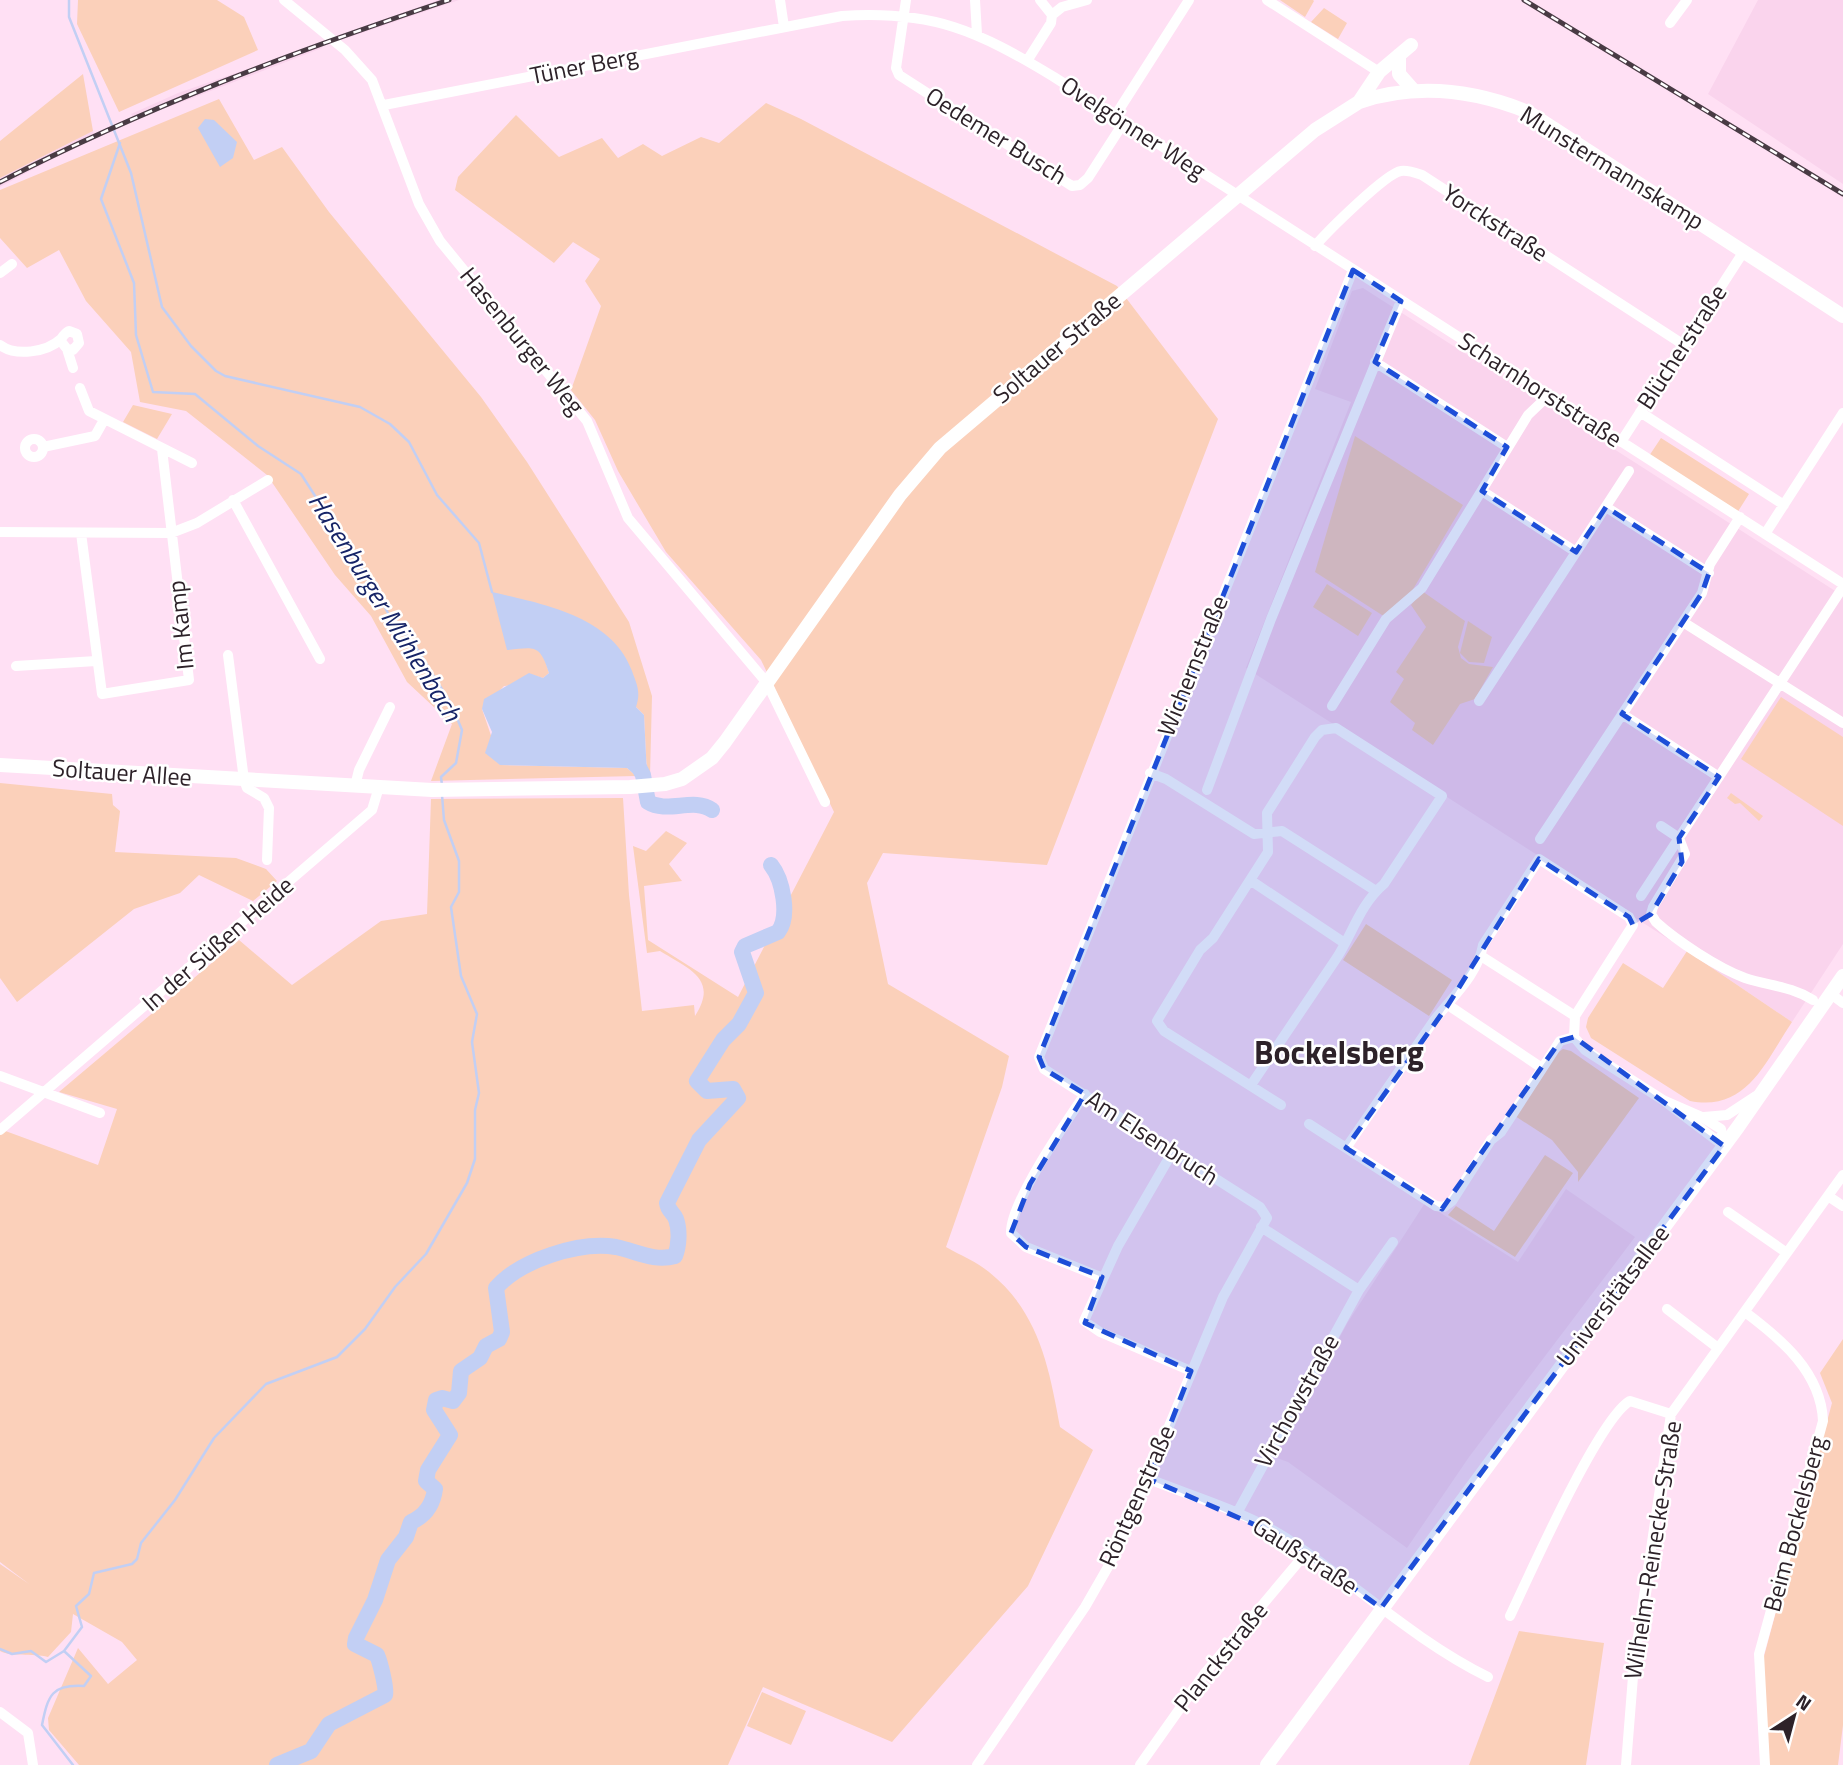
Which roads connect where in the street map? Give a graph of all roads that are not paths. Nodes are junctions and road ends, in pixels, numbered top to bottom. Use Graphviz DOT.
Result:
graph roads {
  1 [pos="284,0"];
  2 [pos="780,0"];
  3 [pos="906,0"];
  4 [pos="975,0"];
  5 [pos="1040,0"];
  6 [pos="1087,0"];
  7 [pos="1189,0"];
  8 [pos="1266,0"];
  9 [pos="1687,0"];
  10 [pos="903,15"];
  11 [pos="1052,15"];
  12 [pos="1671,23"];
  13 [pos="785,27"];
  14 [pos="977,34"];
  15 [pos="1411,45"];
  16 [pos="1399,58"];
  17 [pos="1027,61"];
  18 [pos="1375,76"];
  19 [pos="1414,90"];
  20 [pos="1377,96"];
  21 [pos="1359,102"];
  22 [pos="384,105"];
  23 [pos="1119,119"];
  24 [pos="1238,196"];
  25 [pos="1315,246"];
  26 [pos="1744,251"];
  27 [pos="12,264"];
  28 [pos="1353,270"];
  29 [pos="0,273"];
  30 [pos="1401,301"];
  31 [pos="1843,316"];
  32 [pos="61,340"];
  33 [pos="0,345"];
  34 [pos="1684,345"];
  35 [pos="66,349"];
  36 [pos="1375,362"];
  37 [pos="74,368"];
  38 [pos="80,388"];
  39 [pos="1549,395"];
  40 [pos="1640,412"];
  41 [pos="1843,413"];
  42 [pos="104,420"];
  43 [pos="1621,442"];
  44 [pos="43,447"];
  45 [pos="1507,447"];
  46 [pos="162,449"];
  47 [pos="192,463"];
  48 [pos="1629,471"];
  49 [pos="268,480"];
  50 [pos="1482,491"];
  51 [pos="233,500"];
  52 [pos="1784,505"];
  53 [pos="1606,507"];
  54 [pos="1740,517"];
  55 [pos="0,532"];
  56 [pos="81,533"];
  57 [pos="171,533"];
  58 [pos="1765,534"];
  59 [pos="1576,552"];
  60 [pos="1709,573"];
  61 [pos="1843,585"];
  62 [pos="1683,622"];
  63 [pos="228,655"];
  64 [pos="320,659"];
  65 [pos="96,661"];
  66 [pos="16,666"];
  67 [pos="766,683"];
  68 [pos="1780,684"];
  69 [pos="1479,701"];
  70 [pos="1332,706"];
  71 [pos="390,707"];
  72 [pos="1622,714"];
  73 [pos="1843,723"];
  74 [pos="0,765"];
  75 [pos="1150,773"];
  76 [pos="1719,778"];
  77 [pos="244,780"];
  78 [pos="355,786"];
  79 [pos="379,787"];
  80 [pos="1207,790"];
  81 [pos="825,802"];
  82 [pos="1661,825"];
  83 [pos="1267,832"];
  84 [pos="1679,838"];
  85 [pos="1540,839"];
  86 [pos="267,860"];
  87 [pos="1250,880"];
  88 [pos="1376,891"];
  89 [pos="1641,897"];
  90 [pos="1651,914"];
  91 [pos="1633,925"];
  92 [pos="1343,942"];
  93 [pos="1481,956"];
  94 [pos="1843,976"];
  95 [pos="1837,999"];
  96 [pos="1813,1000"];
  97 [pos="1448,1006"];
  98 [pos="1574,1016"];
  99 [pos="1574,1037"];
  100 [pos="1040,1063"];
  101 [pos="1542,1068"];
  102 [pos="0,1076"];
  103 [pos="1251,1085"];
  104 [pos="1765,1090"];
  105 [pos="44,1093"];
  106 [pos="1085,1094"];
  107 [pos="1663,1100"];
  108 [pos="1281,1105"];
  109 [pos="100,1113"];
  110 [pos="1702,1116"];
  111 [pos="1309,1124"];
  112 [pos="0,1130"];
  113 [pos="1724,1146"];
  114 [pos="1346,1148"];
  115 [pos="1173,1151"];
  116 [pos="1843,1175"];
  117 [pos="1828,1195"];
  118 [pos="1843,1206"];
  119 [pos="1265,1212"];
  120 [pos="1728,1213"];
  121 [pos="1261,1227"];
  122 [pos="1392,1242"];
  123 [pos="1787,1253"];
  124 [pos="1103,1278"];
  125 [pos="1359,1290"];
  126 [pos="1667,1309"];
  127 [pos="1745,1312"];
  128 [pos="1718,1348"];
  129 [pos="1191,1371"];
  130 [pos="1671,1414"];
  131 [pos="1149,1479"];
  132 [pos="1237,1513"];
  133 [pos="1306,1553"];
  134 [pos="1381,1608"];
  135 [pos="1510,1616"];
  136 [pos="1488,1677"];
  137 [pos="0,1712"];
  138 [pos="980,1764"];
  139 [pos="33,1765"];
  140 [pos="1140,1765"];
  141 [pos="1267,1765"];
  142 [pos="1626,1765"];
  143 [pos="1765,1765"];
  1 -- 22 [label="street, Hasenburger Weg"];
  2 -- 13 [label="street"];
  3 -- 10 [label="street"];
  4 -- 14 [label="street"];
  5 -- 11 [label="street"];
  6 -- 11 [label="street"];
  7 -- 23 [label="street"];
  8 -- 18 [label="street"];
  9 -- 12 [label="street"];
  10 -- 13 [label="street, Ovelgönner Weg"];
  10 -- 14 [label="street, Ovelgönner Weg"];
  10 -- 23 [label="street, Oedemer Busch"];
  11 -- 17 [label="street"];
  13 -- 22 [label="street, Tüner Berg"];
  14 -- 17 [label="street, Ovelgönner Weg"];
  15 -- 16 [label="street, Soltauer Straße"];
  16 -- 18 [label="street, Soltauer Straße"];
  16 -- 19 [label="street"];
  16 -- 20 [label="street, Soltauer Straße"];
  17 -- 23 [label="street, Ovelgönner Weg"];
  18 -- 20 [label="street"];
  18 -- 21 [label="street, Soltauer Straße"];
  19 -- 20 [label="street, Munstermannskamp"];
  19 -- 26 [label="street, Munstermannskamp"];
  20 -- 21 [label="street, Munstermannskamp"];
  21 -- 24 [label="street, Soltauer Straße"];
  22 -- 67 [label="street, Hasenburger Weg"];
  23 -- 24 [label="street, Ovelgönner Weg"];
  24 -- 25 [label="street, Scharnhorststraße"];
  24 -- 67 [label="street, Soltauer Straße"];
  25 -- 28 [label="street, Scharnhorststraße"];
  25 -- 34 [label="street, Yorckstraße"];
  26 -- 31 [label="street, Munstermannskamp"];
  26 -- 34 [label="street, Blücherstraße"];
  27 -- 29 [label="street"];
  28 -- 30 [label="street, Scharnhorststraße"];
  28 -- 75 [label="street, Wichernstraße"];
  30 -- 36 [label="street"];
  30 -- 39 [label="street, Scharnhorststraße"];
  32 -- 33 [label="street"];
  32 -- 35 [label="street"];
  32 -- 35 [label="street"];
  34 -- 40 [label="street, Blücherstraße"];
  35 -- 37 [label="street"];
  36 -- 45 [label="street"];
  36 -- 80 [label="street"];
  38 -- 42 [label="street"];
  39 -- 43 [label="street, Scharnhorststraße"];
  39 -- 45 [label="street"];
  40 -- 43 [label="street, Blücherstraße"];
  40 -- 52 [label="street, Scharnhorststraße"];
  41 -- 52 [label="street"];
  42 -- 44 [label="street"];
  42 -- 46 [label="street"];
  43 -- 54 [label="street, Scharnhorststraße"];
  45 -- 50 [label="street"];
  46 -- 47 [label="street"];
  46 -- 57 [label="street"];
  48 -- 53 [label="street"];
  49 -- 51 [label="street"];
  50 -- 59 [label="street"];
  50 -- 70 [label="street"];
  51 -- 57 [label="street"];
  51 -- 64 [label="street"];
  52 -- 58 [label="street"];
  53 -- 59 [label="street"];
  53 -- 60 [label="street"];
  54 -- 58 [label="street, Scharnhorststraße"];
  54 -- 60 [label="street"];
  55 -- 56 [label="street"];
  56 -- 57 [label="street"];
  56 -- 65 [label="street, Im Kamp"];
  57 -- 65 [label="street, Im Kamp"];
  58 -- 61 [label="street, Scharnhorststraße"];
  59 -- 69 [label="street"];
  60 -- 62 [label="street"];
  61 -- 68 [label="street"];
  62 -- 68 [label="street"];
  62 -- 72 [label="street"];
  63 -- 77 [label="street"];
  65 -- 66 [label="street"];
  67 -- 79 [label="street, Soltauer Allee"];
  67 -- 81 [label="street, Hasenburger Weg"];
  68 -- 73 [label="street"];
  68 -- 76 [label="street"];
  71 -- 78 [label="street"];
  72 -- 76 [label="street"];
  72 -- 85 [label="street"];
  74 -- 77 [label="street, Soltauer Allee"];
  75 -- 83 [label="street"];
  75 -- 100 [label="street, Wichernstraße"];
  76 -- 84 [label="street"];
  77 -- 78 [label="street, Soltauer Allee"];
  77 -- 86 [label="street"];
  78 -- 79 [label="street, Soltauer Allee"];
  79 -- 105 [label="street, In der Süßen Heide"];
  82 -- 84 [label="street"];
  83 -- 87 [label="street"];
  83 -- 88 [label="street"];
  83 -- 88 [label="street"];
  84 -- 89 [label="street"];
  84 -- 90 [label="street"];
  87 -- 92 [label="street"];
  87 -- 103 [label="street"];
  88 -- 92 [label="street"];
  90 -- 91 [label="street"];
  90 -- 96 [label="street"];
  91 -- 93 [label="street"];
  91 -- 98 [label="street"];
  92 -- 103 [label="street"];
  93 -- 97 [label="street"];
  93 -- 98 [label="street"];
  94 -- 95 [label="street, Universitätsallee"];
  95 -- 104 [label="street, Universitätsallee"];
  97 -- 101 [label="street"];
  97 -- 114 [label="street"];
  98 -- 99 [label="street"];
  99 -- 101 [label="street"];
  99 -- 107 [label="street"];
  100 -- 106 [label="street, Am Elsenbruch"];
  101 -- 114 [label="street"];
  102 -- 105 [label="street"];
  103 -- 108 [label="street"];
  104 -- 110 [label="street, Universitätsallee"];
  104 -- 113 [label="street, Universitätsallee"];
  105 -- 109 [label="street"];
  105 -- 112 [label="street, In der Süßen Heide"];
  106 -- 115 [label="street, Am Elsenbruch"];
  106 -- 124 [label="street"];
  107 -- 110 [label="street"];
  107 -- 113 [label="street"];
  110 -- 113 [label="street"];
  111 -- 114 [label="street"];
  113 -- 134 [label="street, Universitätsallee"];
  115 -- 119 [label="street, Am Elsenbruch"];
  115 -- 124 [label="street"];
  116 -- 117 [label="street, Wilhelm-Reinecke-Straße"];
  117 -- 118 [label="street"];
  117 -- 123 [label="street, Wilhelm-Reinecke-Straße"];
  119 -- 121 [label="street, Röntgenstraße"];
  120 -- 123 [label="street"];
  121 -- 125 [label="street"];
  121 -- 129 [label="street, Röntgenstraße"];
  122 -- 125 [label="street, Virchowstraße"];
  123 -- 127 [label="street, Wilhelm-Reinecke-Straße"];
  124 -- 129 [label="street"];
  125 -- 132 [label="street, Virchowstraße"];
  126 -- 128 [label="street"];
  127 -- 128 [label="street, Wilhelm-Reinecke-Straße"];
  127 -- 143 [label="street, Beim Bockelsberg"];
  128 -- 130 [label="street, Wilhelm-Reinecke-Straße"];
  129 -- 131 [label="street, Röntgenstraße"];
  130 -- 135 [label="street"];
  130 -- 142 [label="street, Wilhelm-Reinecke-Straße"];
  131 -- 132 [label="street, Gaußstraße"];
  131 -- 138 [label="street, Röntgenstraße"];
  132 -- 133 [label="street, Gaußstraße"];
  133 -- 134 [label="street, Gaußstraße"];
  133 -- 140 [label="street, Planckstraße"];
  134 -- 136 [label="street, Gaußstraße"];
  134 -- 141 [label="street, Universitätsallee"];
  137 -- 139 [label="street"];
}
